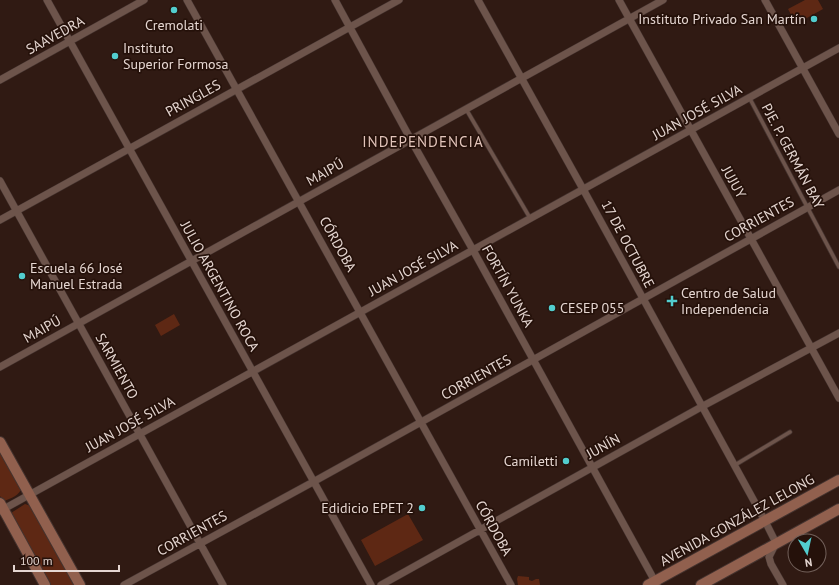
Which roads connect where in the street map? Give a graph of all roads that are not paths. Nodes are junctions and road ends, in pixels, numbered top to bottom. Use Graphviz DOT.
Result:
graph roads {
  1 [pos="47,0"];
  2 [pos="144,0"];
  3 [pos="187,0"];
  4 [pos="335,0"];
  5 [pos="399,0"];
  6 [pos="478,0"];
  7 [pos="619,0"];
  8 [pos="664,0"];
  9 [pos="765,0"];
  10 [pos="629,19"];
  11 [pos="350,27"];
  12 [pos="69,42"];
  13 [pos="839,48"];
  14 [pos="802,68"];
  15 [pos="522,78"];
  16 [pos="0,80"];
  17 [pos="237,89"];
  18 [pos="749,97"];
  19 [pos="466,109"];
  20 [pos="690,130"];
  21 [pos="839,134"];
  22 [pos="411,140"];
  23 [pos="128,149"];
  24 [pos="0,181"];
  25 [pos="583,189"];
  26 [pos="839,190"];
  27 [pos="300,201"];
  28 [pos="808,207"];
  29 [pos="16,211"];
  30 [pos="530,218"];
  31 [pos="0,220"];
  32 [pos="750,238"];
  33 [pos="473,250"];
  34 [pos="191,261"];
  35 [pos="839,267"];
  36 [pos="643,299"];
  37 [pos="360,312"];
  38 [pos="79,323"];
  39 [pos="839,333"];
  40 [pos="811,348"];
  41 [pos="533,360"];
  42 [pos="0,367"];
  43 [pos="252,372"];
  44 [pos="839,398"];
  45 [pos="703,406"];
  46 [pos="421,422"];
  47 [pos="790,432"];
  48 [pos="140,434"];
  49 [pos="0,442"];
  50 [pos="735,465"];
  51 [pos="592,467"];
  52 [pos="839,480"];
  53 [pos="313,482"];
  54 [pos="29,495"];
  55 [pos="1,508"];
  56 [pos="839,509"];
  57 [pos="765,521"];
  58 [pos="481,530"];
  59 [pos="776,543"];
  60 [pos="200,544"];
  61 [pos="654,584"];
  62 [pos="45,585"];
  63 [pos="80,585"];
  64 [pos="124,585"];
  65 [pos="223,585"];
  66 [pos="370,585"];
  67 [pos="381,585"];
  68 [pos="511,585"];
  69 [pos="701,585"];
  70 [pos="783,585"];
  1 -- 12 [label="street, JULIO ARGENTINO ROCA"];
  2 -- 12 [label="street, SAAVEDRA"];
  3 -- 17 [label="street, CÓRDOBA"];
  4 -- 11 [label="street, FORTÍN YUNKA"];
  5 -- 11 [label="street, PRINGLES"];
  6 -- 15 [label="street, 17 DE OCTUBRE"];
  7 -- 10 [label="street, JUJUY"];
  8 -- 10 [label="street, MAIPÚ"];
  9 -- 14 [label="street"];
  10 -- 15 [label="street, MAIPÚ"];
  10 -- 20 [label="street, JUJUY"];
  11 -- 17 [label="street, PRINGLES"];
  11 -- 22 [label="street, FORTÍN YUNKA"];
  12 -- 16 [label="street, SAAVEDRA"];
  12 -- 23 [label="street, JULIO ARGENTINO ROCA"];
  13 -- 14 [label="street, JUAN JOSÉ SILVA"];
  14 -- 18 [label="street, JUAN JOSÉ SILVA"];
  14 -- 21 [label="street"];
  15 -- 19 [label="street, MAIPÚ"];
  15 -- 25 [label="street, 17 DE OCTUBRE"];
  17 -- 23 [label="street, PRINGLES"];
  17 -- 27 [label="street, CÓRDOBA"];
  18 -- 20 [label="street, JUAN JOSÉ SILVA"];
  18 -- 28 [label="lane, PJE. P. GERMÁN BAY"];
  19 -- 22 [label="street, MAIPÚ"];
  19 -- 30 [label="lane"];
  20 -- 25 [label="street, JUAN JOSÉ SILVA"];
  20 -- 32 [label="street, JUJUY"];
  22 -- 27 [label="street, MAIPÚ"];
  22 -- 33 [label="street, FORTÍN YUNKA"];
  23 -- 29 [label="street, PRINGLES"];
  23 -- 34 [label="street, JULIO ARGENTINO ROCA"];
  24 -- 29 [label="street, SARMIENTO"];
  25 -- 30 [label="street, JUAN JOSÉ SILVA"];
  25 -- 36 [label="street, 17 DE OCTUBRE"];
  26 -- 28 [label="street, CORRIENTES"];
  27 -- 34 [label="street, MAIPÚ"];
  27 -- 37 [label="street, CÓRDOBA"];
  28 -- 32 [label="street, CORRIENTES"];
  28 -- 35 [label="lane, PJE. P. GERMÁN BAY"];
  29 -- 31 [label="street, PRINGLES"];
  29 -- 38 [label="street, SARMIENTO"];
  30 -- 33 [label="street, JUAN JOSÉ SILVA"];
  32 -- 36 [label="street, CORRIENTES"];
  32 -- 40 [label="street, JUJUY"];
  33 -- 37 [label="street, JUAN JOSÉ SILVA"];
  33 -- 41 [label="street, FORTÍN YUNKA"];
  34 -- 38 [label="street, MAIPÚ"];
  34 -- 43 [label="street, JULIO ARGENTINO ROCA"];
  36 -- 41 [label="street, CORRIENTES"];
  36 -- 45 [label="street, 17 DE OCTUBRE"];
  37 -- 43 [label="street, JUAN JOSÉ SILVA"];
  37 -- 46 [label="street, CÓRDOBA"];
  38 -- 42 [label="street, MAIPÚ"];
  38 -- 48 [label="street, SARMIENTO"];
  39 -- 40 [label="street, JUNÍN"];
  40 -- 44 [label="street, JUJUY"];
  40 -- 45 [label="street, JUNÍN"];
  41 -- 46 [label="street, CORRIENTES"];
  41 -- 51 [label="street, FORTÍN YUNKA"];
  43 -- 48 [label="street, JUAN JOSÉ SILVA"];
  43 -- 53 [label="street, JULIO ARGENTINO ROCA"];
  45 -- 50 [label="street, 17 DE OCTUBRE"];
  45 -- 51 [label="street, JUNÍN"];
  46 -- 53 [label="street, CORRIENTES"];
  46 -- 58 [label="street, CÓRDOBA"];
  47 -- 50 [label="lane"];
  48 -- 54 [label="street, JUAN JOSÉ SILVA"];
  48 -- 60 [label="street, SARMIENTO"];
  49 -- 54 [label="main road"];
  50 -- 57 [label="street, 17 DE OCTUBRE"];
  51 -- 58 [label="street, JUNÍN"];
  51 -- 61 [label="street, FORTÍN YUNKA"];
  52 -- 57 [label="main road, AVENIDA GONZÁLEZ LELONG"];
  53 -- 60 [label="street, CORRIENTES"];
  53 -- 66 [label="street, JULIO ARGENTINO ROCA"];
  54 -- 55 [label="street, JUAN JOSÉ SILVA"];
  54 -- 63 [label="main road"];
  55 -- 62 [label="main road"];
  56 -- 59 [label="main road"];
  57 -- 59 [label="street, 17 DE OCTUBRE"];
  57 -- 61 [label="main road, AVENIDA GONZÁLEZ LELONG"];
  58 -- 67 [label="street, JUNÍN"];
  58 -- 68 [label="street, CÓRDOBA"];
  59 -- 69 [label="main road"];
  59 -- 70 [label="street"];
  60 -- 64 [label="street, CORRIENTES"];
  60 -- 65 [label="street, SARMIENTO"];
}
